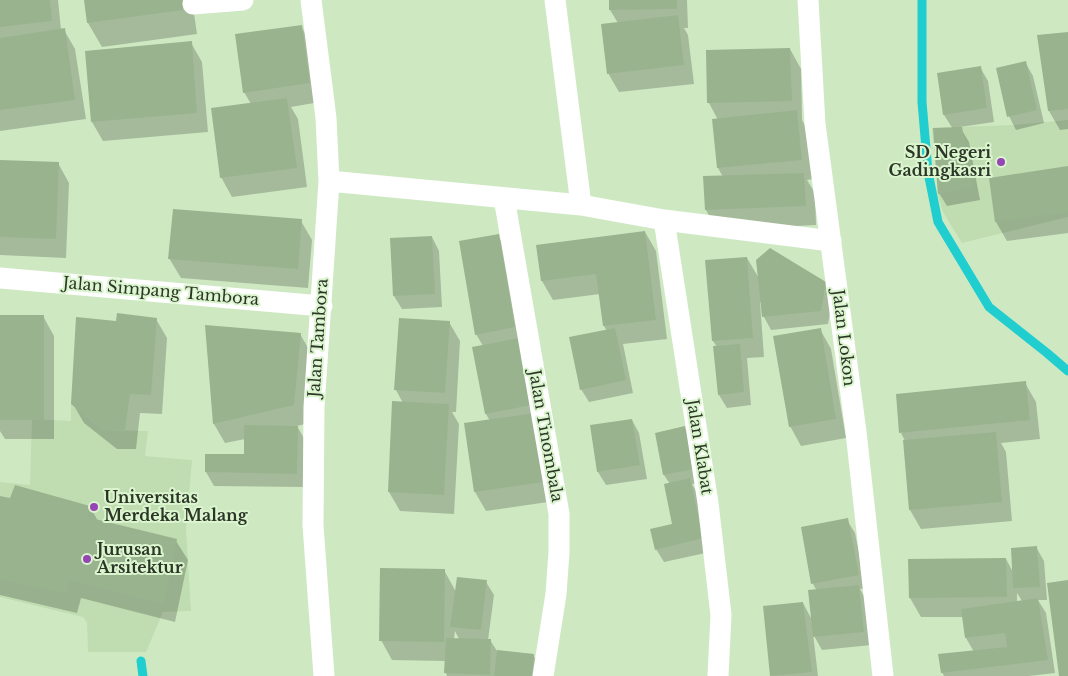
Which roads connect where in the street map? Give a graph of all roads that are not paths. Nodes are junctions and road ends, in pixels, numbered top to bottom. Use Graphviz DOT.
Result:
graph roads {
  1 [pos="243,0"];
  2 [pos="311,0"];
  3 [pos="555,0"];
  4 [pos="808,0"];
  5 [pos="193,4"];
  6 [pos="329,182"];
  7 [pos="504,198"];
  8 [pos="581,205"];
  9 [pos="664,220"];
  10 [pos="831,241"];
  11 [pos="0,278"];
  12 [pos="322,306"];
  13 [pos="324,676"];
  14 [pos="543,676"];
  15 [pos="718,676"];
  16 [pos="883,676"];
  1 -- 5 [label="street"];
  2 -- 6 [label="street, Jalan Tambora"];
  3 -- 8 [label="street"];
  4 -- 10 [label="street, Jalan Lokon"];
  6 -- 7 [label="street"];
  6 -- 12 [label="street, Jalan Tambora"];
  7 -- 8 [label="street"];
  7 -- 14 [label="street, Jalan Tinombala"];
  8 -- 9 [label="street"];
  9 -- 10 [label="street"];
  9 -- 15 [label="street, Jalan Klabat"];
  10 -- 16 [label="street, Jalan Lokon"];
  11 -- 12 [label="street, Jalan Simpang Tambora"];
  12 -- 13 [label="street, Jalan Tambora"];
}
